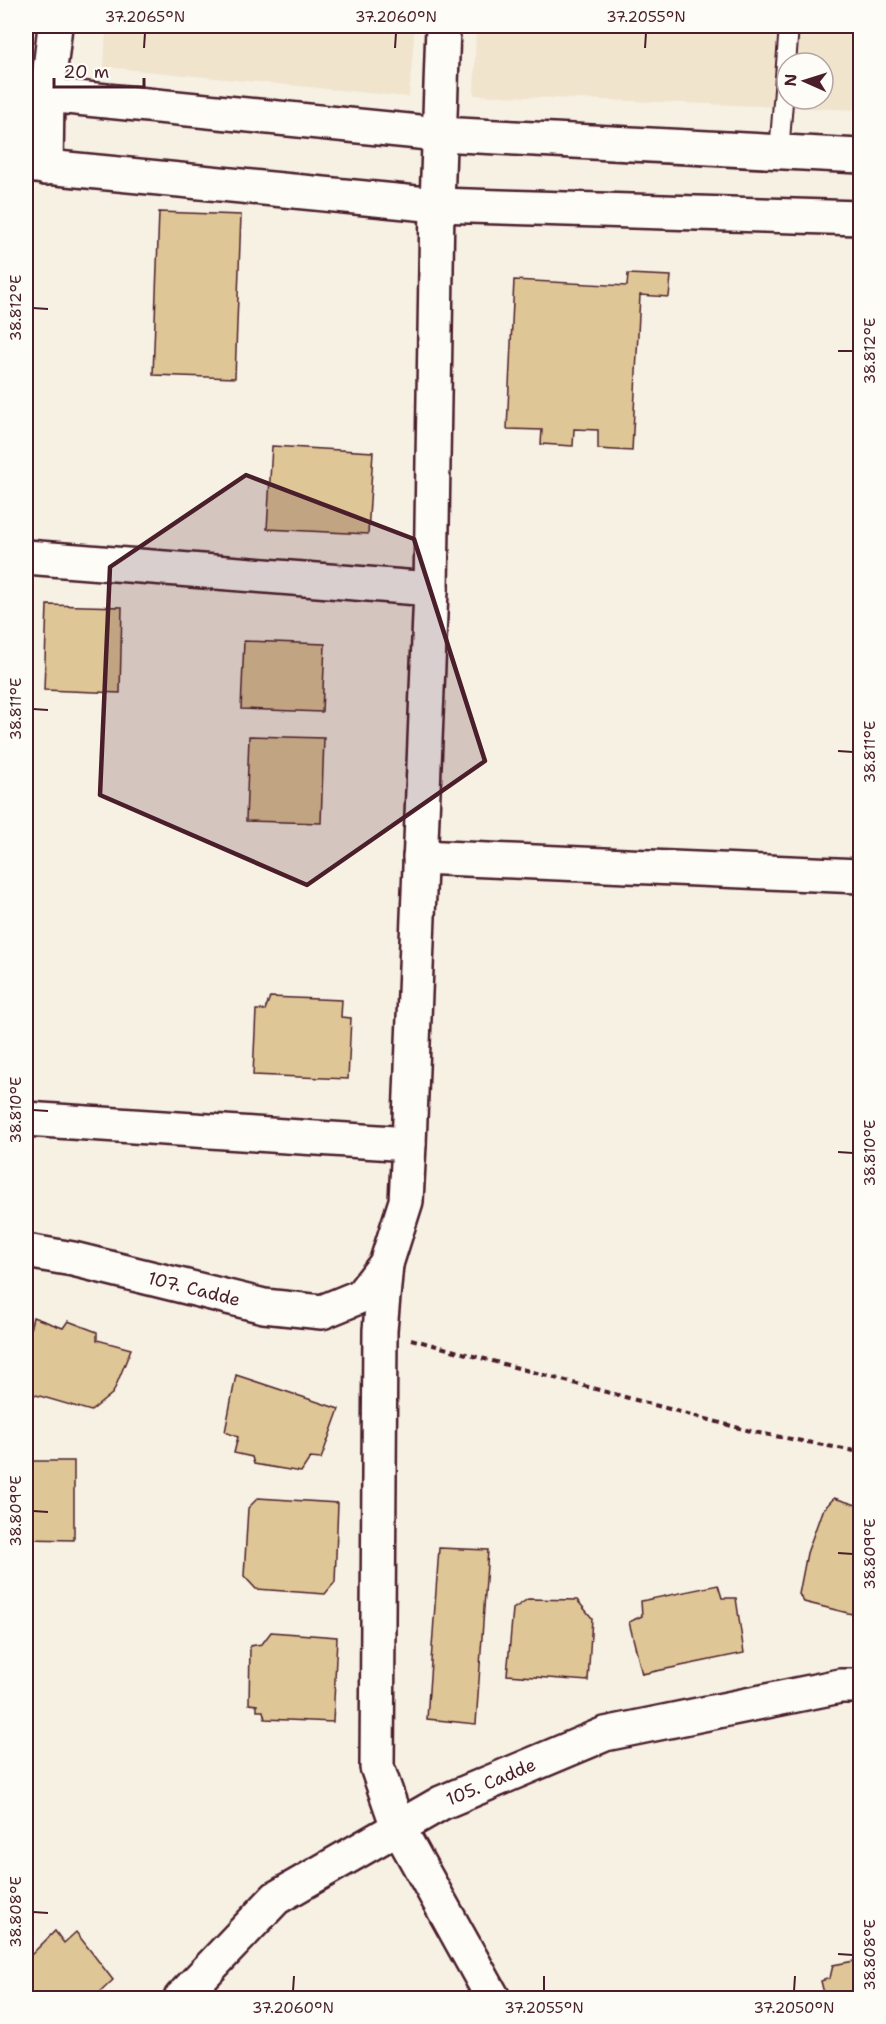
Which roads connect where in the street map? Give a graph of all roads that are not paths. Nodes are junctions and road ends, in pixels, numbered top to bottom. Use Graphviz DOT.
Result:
graph roads {
  1 [pos="55,26"];
  2 [pos="443,26"];
  3 [pos="789,26"];
  4 [pos="36,94"];
  5 [pos="439,134"];
  6 [pos="779,153"];
  7 [pos="861,156"];
  8 [pos="36,166"];
  9 [pos="437,205"];
  10 [pos="861,218"];
  11 [pos="26,557"];
  12 [pos="431,589"];
  13 [pos="420,857"];
  14 [pos="861,876"];
  15 [pos="26,1119"];
  16 [pos="409,1144"];
  17 [pos="26,1251"];
  18 [pos="386,1264"];
  19 [pos="861,1686"];
  20 [pos="398,1827"];
  21 [pos="181,1998"];
  22 [pos="493,1998"];
  1 -- 4 [label="street"];
  2 -- 5 [label="street"];
  3 -- 6 [label="lane"];
  4 -- 5 [label="street"];
  4 -- 8 [label="street"];
  5 -- 6 [label="street"];
  5 -- 9 [label="street"];
  6 -- 7 [label="street"];
  8 -- 9 [label="street"];
  9 -- 10 [label="street"];
  9 -- 12 [label="street"];
  11 -- 12 [label="street"];
  12 -- 13 [label="street"];
  13 -- 14 [label="street"];
  13 -- 16 [label="street"];
  15 -- 16 [label="street"];
  16 -- 18 [label="street"];
  17 -- 18 [label="street, 107. Cadde"];
  18 -- 20 [label="street"];
  19 -- 20 [label="street, 105. Cadde"];
  20 -- 21 [label="street, 105. Cadde"];
  20 -- 22 [label="street"];
}
